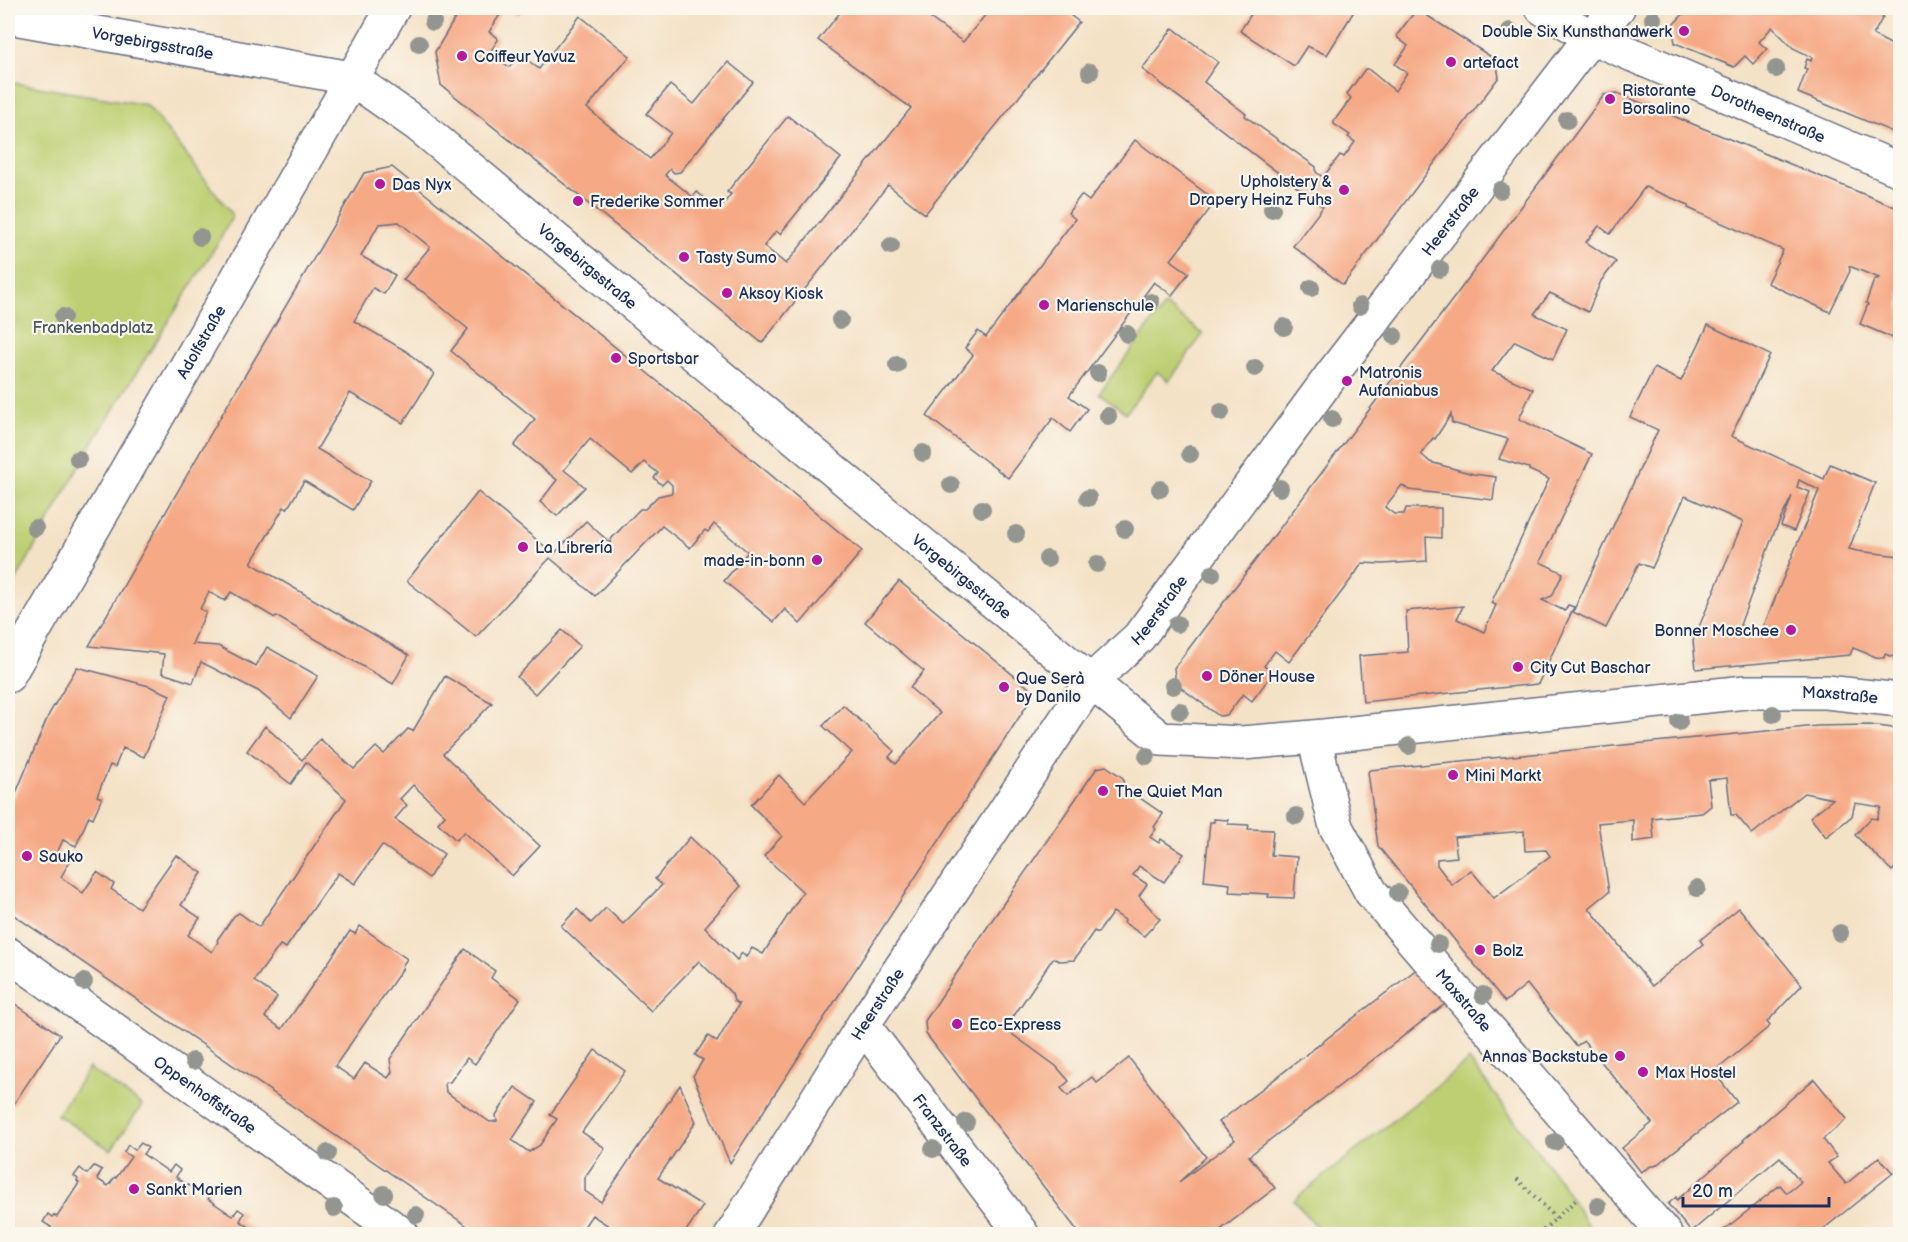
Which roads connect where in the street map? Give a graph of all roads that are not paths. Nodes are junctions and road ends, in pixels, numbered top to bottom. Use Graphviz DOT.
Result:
graph roads {
  1 [pos="393,8"];
  2 [pos="1542,8"];
  3 [pos="1618,8"];
  4 [pos="8,17"];
  5 [pos="1591,37"];
  6 [pos="351,78"];
  7 [pos="1900,170"];
  8 [pos="8,676"];
  9 [pos="1091,681"];
  10 [pos="1900,700"];
  11 [pos="1314,737"];
  12 [pos="8,954"];
  13 [pos="863,1025"];
  14 [pos="402,1234"];
  15 [pos="732,1234"];
  16 [pos="1022,1234"];
  17 [pos="1665,1234"];
  1 -- 6 [label="street, Adolfstraße"];
  2 -- 5 [label="street, Dorotheenstraße"];
  3 -- 5 [label="street, Heerstraße"];
  4 -- 6 [label="street, Vorgebirgsstraße"];
  5 -- 7 [label="street, Dorotheenstraße"];
  5 -- 9 [label="street, Heerstraße"];
  6 -- 8 [label="street, Adolfstraße"];
  6 -- 9 [label="street, Vorgebirgsstraße"];
  9 -- 11 [label="street, Maxstraße"];
  9 -- 13 [label="street, Heerstraße"];
  10 -- 11 [label="street, Maxstraße"];
  11 -- 17 [label="street, Maxstraße"];
  12 -- 14 [label="street, Oppenhoffstraße"];
  13 -- 15 [label="street, Heerstraße"];
  13 -- 16 [label="street, Franzstraße"];
}
